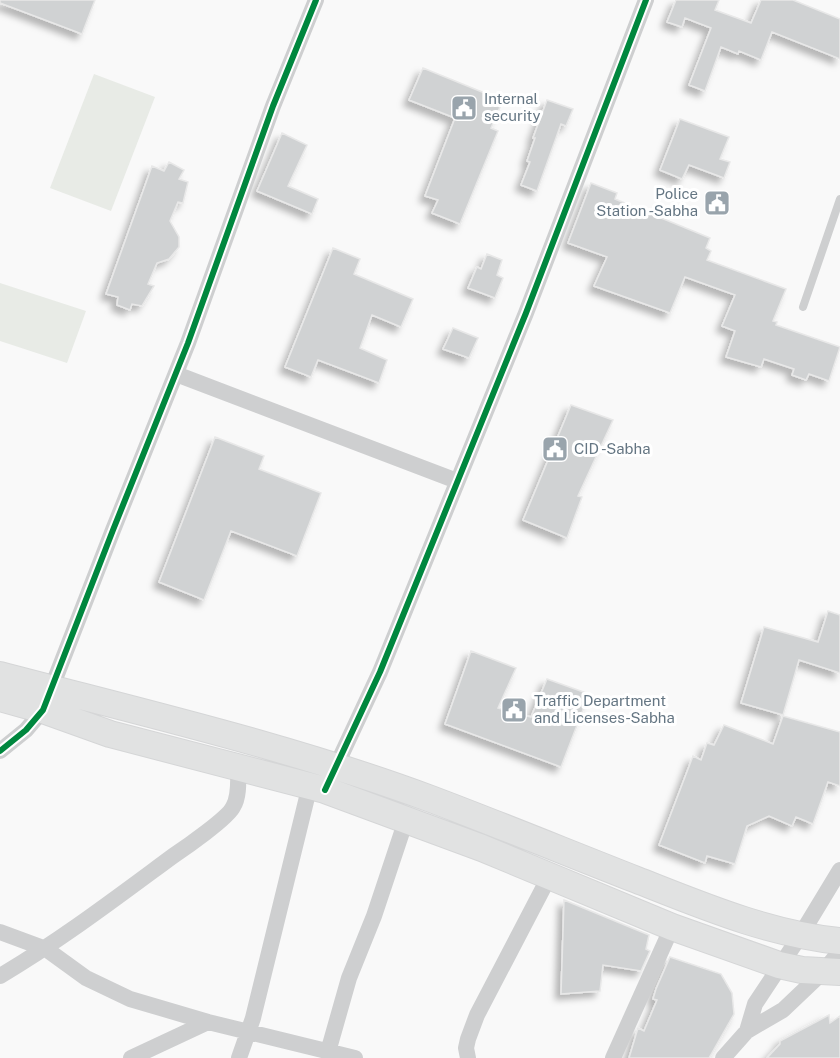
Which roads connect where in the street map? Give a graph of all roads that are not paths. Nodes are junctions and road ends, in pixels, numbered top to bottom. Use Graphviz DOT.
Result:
graph roads {
  1 [pos="316,0"];
  2 [pos="646,0"];
  3 [pos="840,199"];
  4 [pos="803,307"];
  5 [pos="176,374"];
  6 [pos="457,481"];
  7 [pos="0,675"];
  8 [pos="0,698"];
  9 [pos="48,699"];
  10 [pos="0,751"];
  11 [pos="238,766"];
  12 [pos="324,781"];
  13 [pos="406,820"];
  14 [pos="840,870"];
  15 [pos="549,877"];
  16 [pos="672,927"];
  17 [pos="0,932"];
  18 [pos="800,936"];
  19 [pos="840,941"];
  20 [pos="46,949"];
  21 [pos="840,951"];
  22 [pos="779,965"];
  23 [pos="832,972"];
  24 [pos="0,976"];
  25 [pos="208,1022"];
  26 [pos="747,1031"];
  27 [pos="249,1032"];
  28 [pos="328,1052"];
  29 [pos="131,1058"];
  30 [pos="239,1058"];
  31 [pos="355,1058"];
  32 [pos="468,1058"];
  33 [pos="613,1058"];
  34 [pos="723,1058"];
  1 -- 5 [label="street"];
  2 -- 6 [label="street"];
  3 -- 4 [label="lane"];
  5 -- 6 [label="street"];
  5 -- 9 [label="street"];
  6 -- 12 [label="street"];
  7 -- 9 [label="main road"];
  8 -- 9 [label="main road"];
  9 -- 10 [label="street"];
  9 -- 11 [label="main road"];
  9 -- 12 [label="main road"];
  11 -- 12 [label="main road"];
  11 -- 20 [label="street"];
  12 -- 13 [label="main road"];
  12 -- 18 [label="main road"];
  12 -- 27 [label="street"];
  13 -- 15 [label="main road"];
  13 -- 28 [label="street"];
  14 -- 18 [label="street"];
  15 -- 16 [label="main road"];
  15 -- 32 [label="street"];
  16 -- 22 [label="main road"];
  16 -- 33 [label="street"];
  17 -- 20 [label="street"];
  18 -- 19 [label="main road"];
  18 -- 22 [label="street"];
  20 -- 24 [label="street"];
  20 -- 25 [label="street"];
  21 -- 23 [label="street"];
  22 -- 23 [label="main road"];
  22 -- 26 [label="street"];
  23 -- 26 [label="street"];
  25 -- 27 [label="street"];
  25 -- 29 [label="street"];
  26 -- 34 [label="street"];
  27 -- 28 [label="street"];
  27 -- 30 [label="street"];
  28 -- 31 [label="street"];
}
